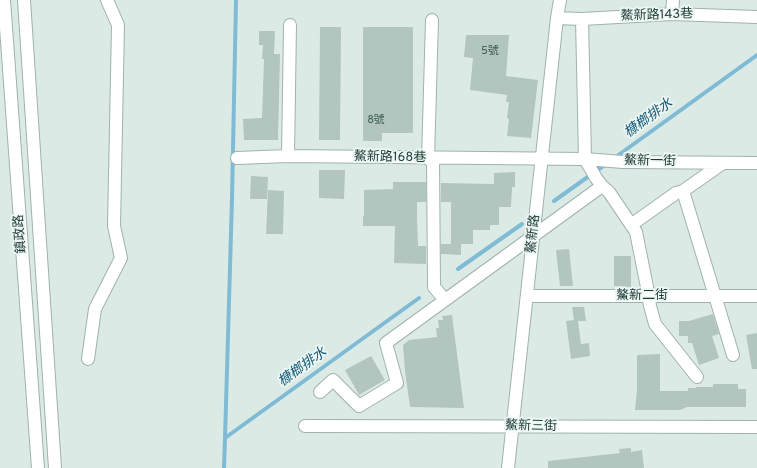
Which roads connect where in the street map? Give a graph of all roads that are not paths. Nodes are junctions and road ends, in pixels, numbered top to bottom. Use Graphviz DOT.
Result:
graph roads {
  1 [pos="4,0"];
  2 [pos="24,0"];
  3 [pos="107,0"];
  4 [pos="560,0"];
  5 [pos="673,0"];
  6 [pos="672,14"];
  7 [pos="757,16"];
  8 [pos="557,18"];
  9 [pos="582,19"];
  10 [pos="432,20"];
  11 [pos="290,25"];
  12 [pos="6,116"];
  13 [pos="288,156"];
  14 [pos="237,158"];
  15 [pos="430,158"];
  16 [pos="542,160"];
  17 [pos="590,162"];
  18 [pos="723,163"];
  19 [pos="757,163"];
  20 [pos="599,182"];
  21 [pos="683,191"];
  22 [pos="632,225"];
  23 [pos="534,236"];
  24 [pos="527,296"];
  25 [pos="648,296"];
  26 [pos="716,296"];
  27 [pos="757,296"];
  28 [pos="445,300"];
  29 [pos="733,355"];
  30 [pos="88,359"];
  31 [pos="697,378"];
  32 [pos="320,392"];
  33 [pos="305,426"];
  34 [pos="513,427"];
  35 [pos="757,427"];
  36 [pos="38,468"];
  37 [pos="55,468"];
  38 [pos="508,468"];
  1 -- 12 [label="street, 鎮政路"];
  2 -- 37 [label="street, 鎮政路"];
  3 -- 30 [label="street"];
  4 -- 8 [label="street, 鰲新路"];
  5 -- 6 [label="street"];
  6 -- 7 [label="street, 鰲新路143巷"];
  6 -- 9 [label="street, 鰲新路143巷"];
  8 -- 9 [label="street, 鰲新路143巷"];
  8 -- 16 [label="street, 鰲新路"];
  9 -- 17 [label="street"];
  10 -- 15 [label="street"];
  11 -- 13 [label="street"];
  12 -- 36 [label="street, 鎮政路"];
  13 -- 14 [label="street, 鰲新路168巷"];
  13 -- 15 [label="street, 鰲新路168巷"];
  15 -- 16 [label="street, 鰲新路168巷"];
  15 -- 28 [label="street"];
  16 -- 17 [label="street, 鰲新一街"];
  16 -- 23 [label="street, 鰲新路"];
  17 -- 18 [label="street, 鰲新一街"];
  17 -- 20 [label="street"];
  18 -- 19 [label="street, 鰲新一街"];
  18 -- 21 [label="street"];
  20 -- 22 [label="street"];
  20 -- 23 [label="street"];
  21 -- 22 [label="street"];
  21 -- 26 [label="street"];
  22 -- 25 [label="street"];
  23 -- 24 [label="street, 鰲新路"];
  23 -- 28 [label="street"];
  24 -- 25 [label="street, 鰲新二街"];
  24 -- 34 [label="street, 鰲新路"];
  25 -- 26 [label="street, 鰲新二街"];
  25 -- 31 [label="street"];
  26 -- 27 [label="street, 鰲新二街"];
  26 -- 29 [label="street"];
  28 -- 32 [label="street"];
  33 -- 34 [label="street, 鰲新三街"];
  34 -- 35 [label="street, 鰲新三街"];
  34 -- 38 [label="street, 鰲新路"];
}
